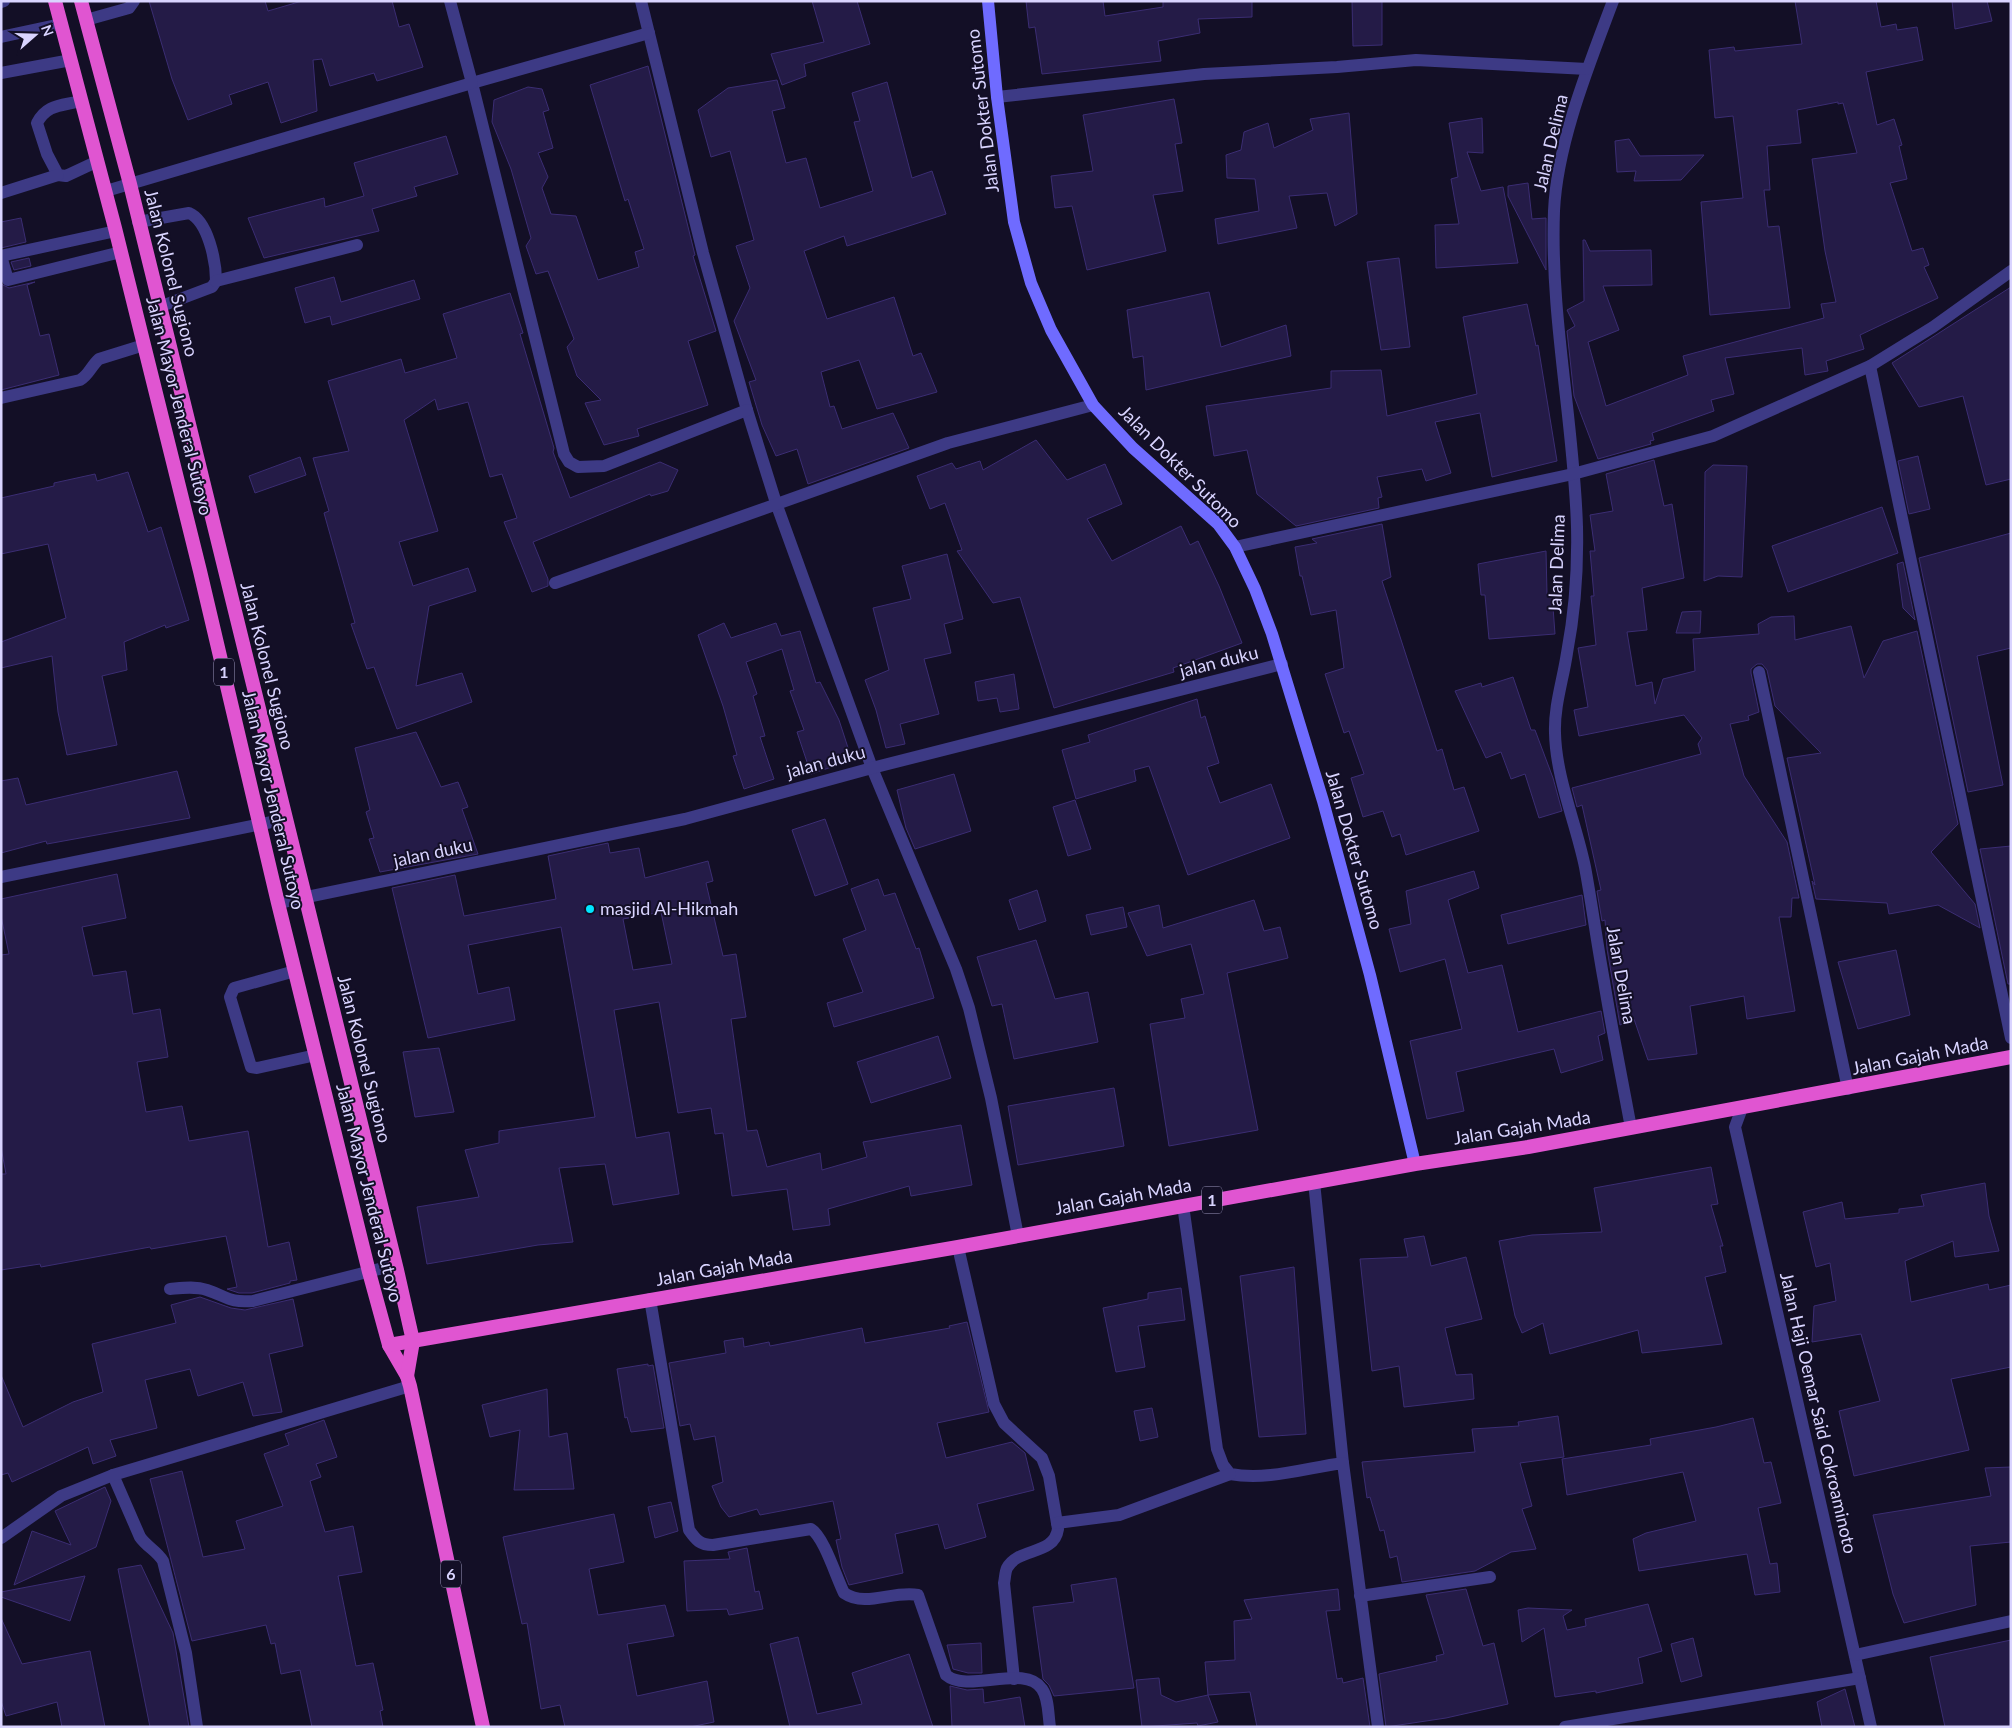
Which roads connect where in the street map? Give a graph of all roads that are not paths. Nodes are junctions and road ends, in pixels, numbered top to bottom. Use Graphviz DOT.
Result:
graph roads {
  1 [pos="55,1"];
  2 [pos="81,1"];
  3 [pos="134,1"];
  4 [pos="450,1"];
  5 [pos="641,1"];
  6 [pos="988,1"];
  7 [pos="1613,1"];
  8 [pos="86,20"];
  9 [pos="61,24"];
  10 [pos="649,33"];
  11 [pos="1,37"];
  12 [pos="70,60"];
  13 [pos="1587,69"];
  14 [pos="1,73"];
  15 [pos="472,83"];
  16 [pos="997,97"];
  17 [pos="81,101"];
  18 [pos="98,162"];
  19 [pos="58,176"];
  20 [pos="130,184"];
  21 [pos="106,191"];
  22 [pos="1,193"];
  23 [pos="138,222"];
  24 [pos="116,230"];
  25 [pos="357,245"];
  26 [pos="121,252"];
  27 [pos="2011,271"];
  28 [pos="216,281"];
  29 [pos="159,307"];
  30 [pos="144,345"];
  31 [pos="1870,366"];
  32 [pos="1,398"];
  33 [pos="1093,405"];
  34 [pos="747,410"];
  35 [pos="1574,474"];
  36 [pos="776,503"];
  37 [pos="1235,547"];
  38 [pos="555,583"];
  39 [pos="1282,664"];
  40 [pos="1759,672"];
  41 [pos="872,768"];
  42 [pos="286,819"];
  43 [pos="260,826"];
  44 [pos="1,878"];
  45 [pos="305,898"];
  46 [pos="278,903"];
  47 [pos="295,971"];
  48 [pos="2011,1038"];
  49 [pos="316,1055"];
  50 [pos="2011,1057"];
  51 [pos="1848,1089"];
  52 [pos="1742,1108"];
  53 [pos="1631,1128"];
  54 [pos="1415,1164"];
  55 [pos="1314,1182"];
  56 [pos="1183,1205"];
  57 [pos="1018,1236"];
  58 [pos="958,1247"];
  59 [pos="395,1265"];
  60 [pos="369,1272"];
  61 [pos="170,1290"];
  62 [pos="650,1299"];
  63 [pos="413,1341"];
  64 [pos="389,1345"];
  65 [pos="409,1381"];
  66 [pos="1343,1463"];
  67 [pos="1230,1474"];
  68 [pos="113,1475"];
  69 [pos="1057,1523"];
  70 [pos="1,1538"];
  71 [pos="1490,1577"];
  72 [pos="1360,1596"];
  73 [pos="2011,1621"];
  74 [pos="1855,1655"];
  75 [pos="1860,1678"];
  76 [pos="1014,1679"];
  77 [pos="197,1727"];
  78 [pos="483,1727"];
  79 [pos="1050,1727"];
  80 [pos="1378,1727"];
  81 [pos="1565,1727"];
  82 [pos="1871,1727"];
  1 -- 9 [label="highway, Jalan Mayor Jenderal Sutoyo / 1"];
  2 -- 8 [label="highway, Jalan Kolonel Sugiono / 1"];
  3 -- 8 [label="street"];
  4 -- 15 [label="street"];
  5 -- 10 [label="street"];
  6 -- 16 [label="main road, Jalan Dokter Sutomo"];
  7 -- 13 [label="street, Jalan Delima"];
  8 -- 20 [label="highway, Jalan Kolonel Sugiono / 1"];
  9 -- 11 [label="street"];
  9 -- 12 [label="highway, Jalan Mayor Jenderal Sutoyo / 1"];
  10 -- 15 [label="street"];
  10 -- 34 [label="street"];
  12 -- 14 [label="street"];
  12 -- 17 [label="highway, Jalan Mayor Jenderal Sutoyo / 1"];
  13 -- 16 [label="street"];
  13 -- 35 [label="street, Jalan Delima"];
  15 -- 20 [label="street"];
  15 -- 34 [label="street"];
  16 -- 33 [label="main road, Jalan Dokter Sutomo"];
  17 -- 18 [label="highway, Jalan Mayor Jenderal Sutoyo / 1"];
  17 -- 19 [label="street"];
  18 -- 19 [label="street"];
  18 -- 21 [label="highway, Jalan Mayor Jenderal Sutoyo / 1"];
  19 -- 22 [label="street"];
  20 -- 21 [label="street"];
  20 -- 23 [label="highway, Jalan Kolonel Sugiono / 1"];
  21 -- 24 [label="highway, Jalan Mayor Jenderal Sutoyo / 1"];
  23 -- 28 [label="street"];
  23 -- 29 [label="highway, Jalan Kolonel Sugiono / 1"];
  24 -- 26 [label="highway, Jalan Mayor Jenderal Sutoyo / 1"];
  24 -- 26 [label="street"];
  25 -- 28 [label="street"];
  26 -- 30 [label="highway, Jalan Mayor Jenderal Sutoyo / 1"];
  27 -- 31 [label="street"];
  28 -- 29 [label="street"];
  29 -- 42 [label="highway, Jalan Kolonel Sugiono / 1"];
  30 -- 32 [label="street"];
  30 -- 43 [label="highway, Jalan Mayor Jenderal Sutoyo / 1"];
  31 -- 35 [label="street"];
  31 -- 48 [label="street"];
  33 -- 36 [label="street"];
  33 -- 37 [label="main road, Jalan Dokter Sutomo"];
  34 -- 36 [label="street"];
  35 -- 37 [label="street"];
  35 -- 53 [label="street, Jalan Delima"];
  36 -- 38 [label="street"];
  36 -- 41 [label="street"];
  37 -- 39 [label="main road, Jalan Dokter Sutomo"];
  39 -- 41 [label="street, jalan duku"];
  39 -- 54 [label="main road, Jalan Dokter Sutomo"];
  40 -- 51 [label="street"];
  41 -- 45 [label="street, jalan duku"];
  41 -- 57 [label="street"];
  42 -- 43 [label="street"];
  42 -- 45 [label="highway, Jalan Kolonel Sugiono / 1"];
  43 -- 44 [label="street"];
  43 -- 46 [label="highway, Jalan Mayor Jenderal Sutoyo / 1"];
  45 -- 46 [label="street, jalan duku"];
  45 -- 59 [label="highway, Jalan Kolonel Sugiono / 1"];
  46 -- 47 [label="highway, Jalan Mayor Jenderal Sutoyo / 1"];
  47 -- 49 [label="highway, Jalan Mayor Jenderal Sutoyo / 1"];
  47 -- 49 [label="street"];
  49 -- 60 [label="highway, Jalan Mayor Jenderal Sutoyo / 1"];
  50 -- 51 [label="highway, Jalan Gajah Mada / 1"];
  51 -- 52 [label="highway, Jalan Gajah Mada / 1"];
  52 -- 53 [label="highway, Jalan Gajah Mada / 1"];
  52 -- 74 [label="street, Jalan Haji Oemar Said Cokroaminoto"];
  53 -- 54 [label="highway, Jalan Gajah Mada / 1"];
  54 -- 55 [label="highway, Jalan Gajah Mada / 1"];
  55 -- 56 [label="highway, Jalan Gajah Mada / 1"];
  55 -- 66 [label="street"];
  56 -- 57 [label="highway, Jalan Gajah Mada / 1"];
  56 -- 67 [label="street"];
  57 -- 58 [label="highway, Jalan Gajah Mada / 1"];
  58 -- 62 [label="highway, Jalan Gajah Mada / 1"];
  58 -- 69 [label="street"];
  59 -- 60 [label="street"];
  59 -- 63 [label="highway, Jalan Kolonel Sugiono / 1"];
  60 -- 61 [label="street"];
  60 -- 64 [label="highway, Jalan Mayor Jenderal Sutoyo / 1"];
  62 -- 63 [label="highway, Jalan Gajah Mada / 1"];
  62 -- 76 [label="street"];
  63 -- 64 [label="highway, Jalan Gajah Mada / 1"];
  63 -- 65 [label="highway, 6"];
  64 -- 65 [label="highway, 6"];
  65 -- 68 [label="street"];
  65 -- 78 [label="highway, 6"];
  66 -- 67 [label="street"];
  66 -- 72 [label="street"];
  67 -- 69 [label="street"];
  68 -- 70 [label="street"];
  68 -- 77 [label="street"];
  69 -- 76 [label="street"];
  71 -- 72 [label="street"];
  72 -- 80 [label="street"];
  73 -- 74 [label="street"];
  74 -- 75 [label="street, Jalan Haji Oemar Said Cokroaminoto"];
  75 -- 81 [label="street"];
  75 -- 82 [label="street, Jalan Haji Oemar Said Cokroaminoto"];
  76 -- 79 [label="street"];
}
